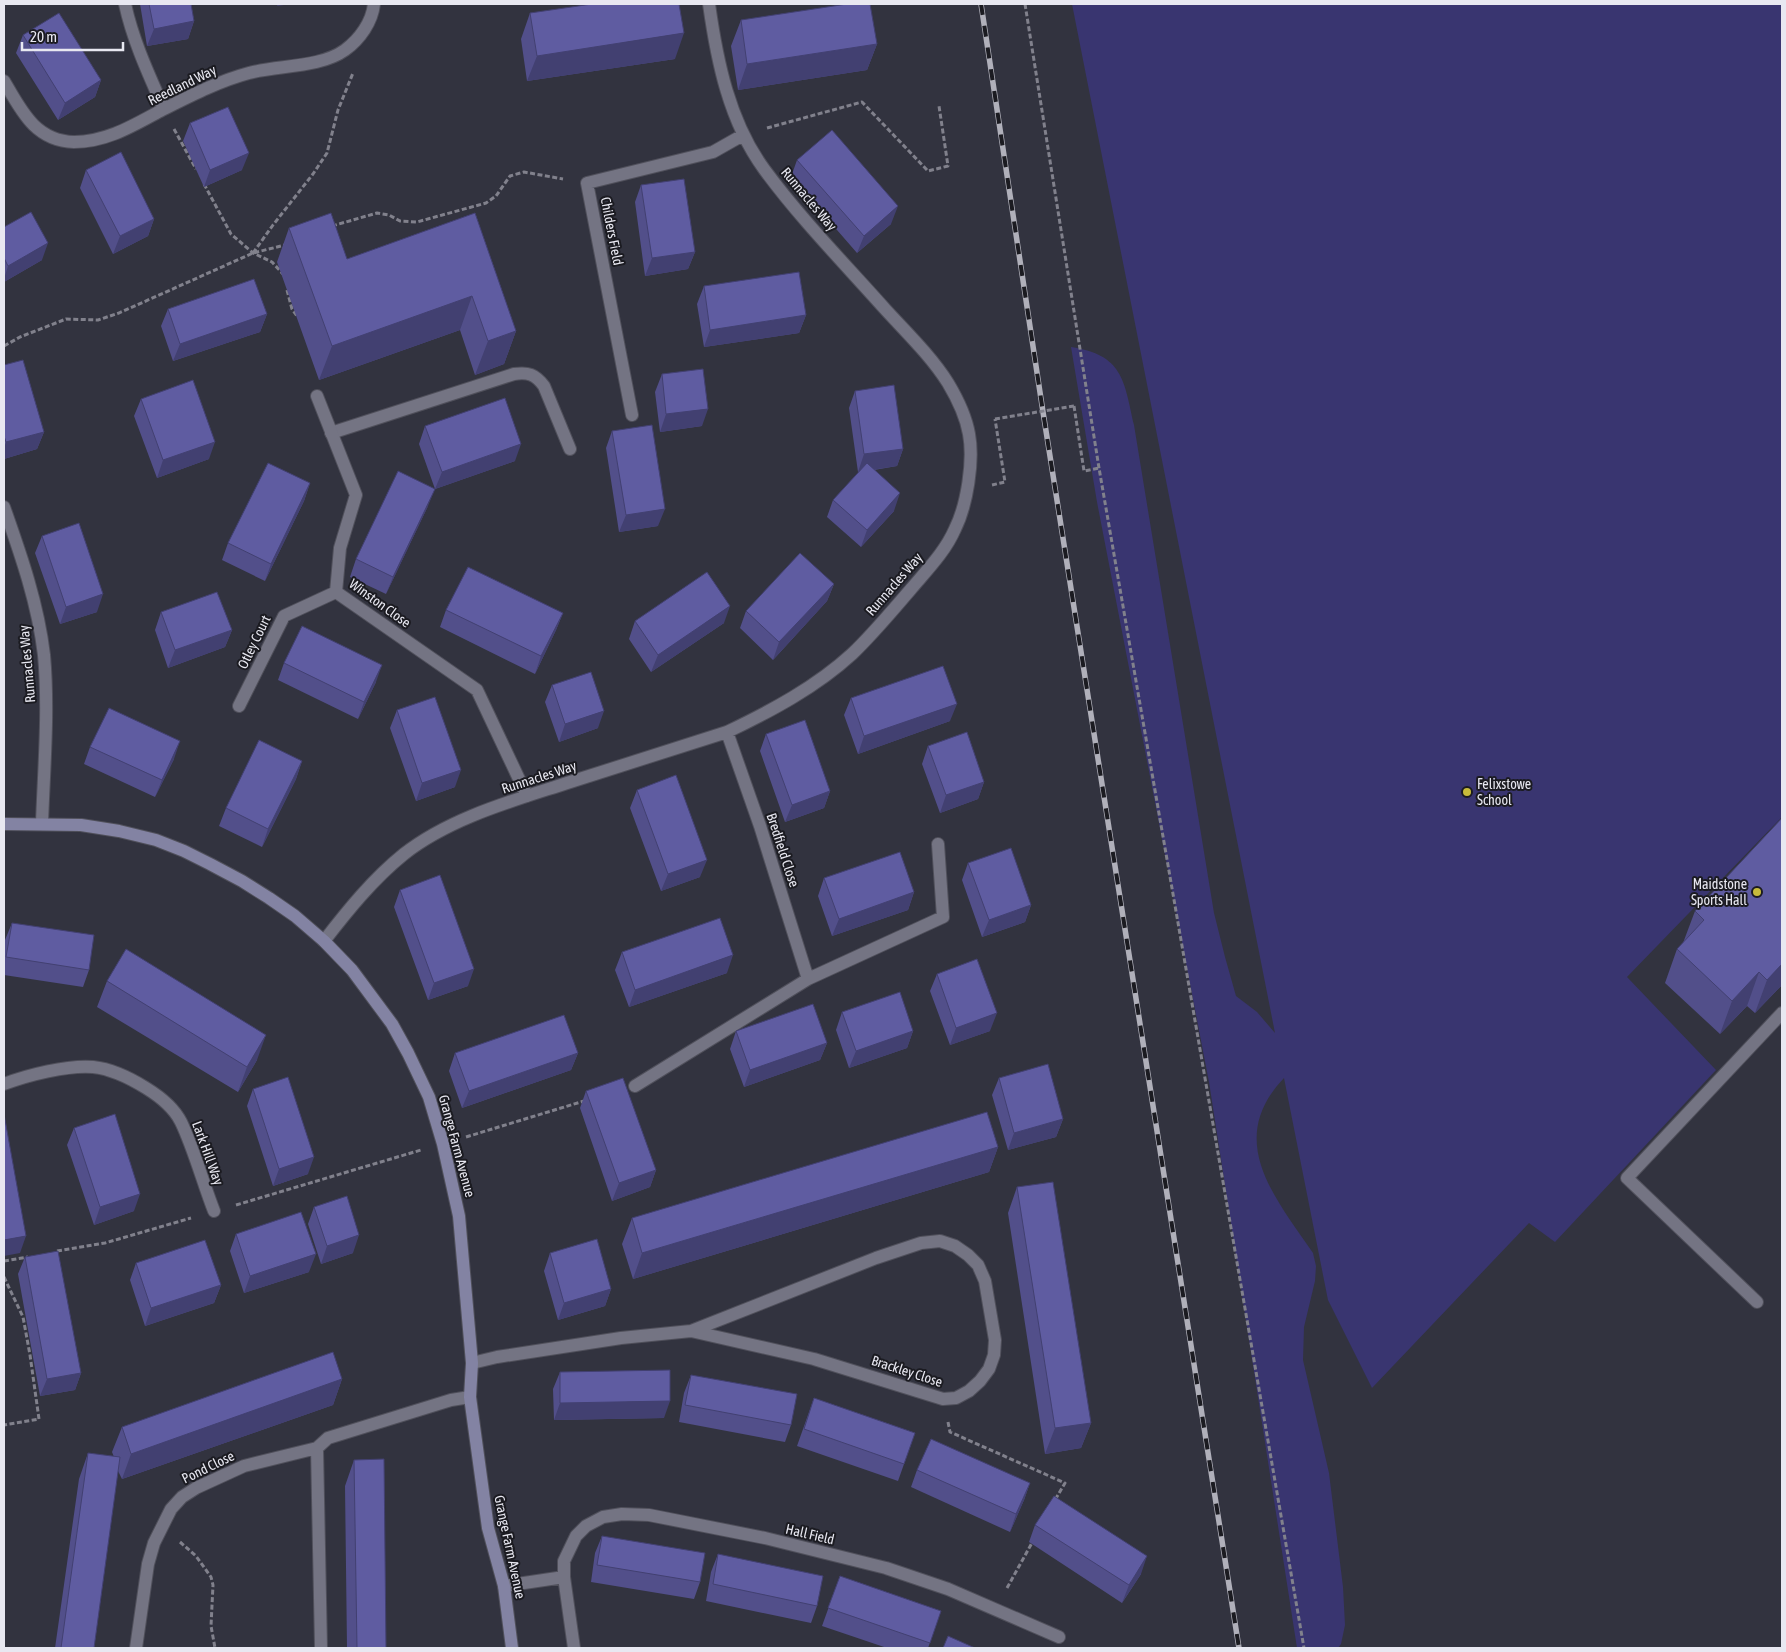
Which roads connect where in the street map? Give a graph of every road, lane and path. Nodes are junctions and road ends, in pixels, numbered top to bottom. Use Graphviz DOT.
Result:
graph roads {
  1 [pos="125,4"];
  2 [pos="374,4"];
  3 [pos="709,4"];
  4 [pos="1024,4"];
  5 [pos="360,36"];
  6 [pos="4,81"];
  7 [pos="939,106"];
  8 [pos="164,109"];
  9 [pos="743,135"];
  10 [pos="588,183"];
  11 [pos="325,228"];
  12 [pos="291,242"];
  13 [pos="253,253"];
  14 [pos="284,275"];
  15 [pos="286,284"];
  16 [pos="299,319"];
  17 [pos="4,346"];
  18 [pos="317,396"];
  19 [pos="632,415"];
  20 [pos="332,433"];
  21 [pos="570,450"];
  22 [pos="1099,468"];
  23 [pos="1005,482"];
  24 [pos="4,507"];
  25 [pos="336,592"];
  26 [pos="239,706"];
  27 [pos="727,732"];
  28 [pos="527,796"];
  29 [pos="42,823"];
  30 [pos="4,824"];
  31 [pos="938,844"];
  32 [pos="324,941"];
  33 [pos="808,979"];
  34 [pos="1782,1013"];
  35 [pos="4,1084"];
  36 [pos="635,1086"];
  37 [pos="589,1099"];
  38 [pos="443,1144"];
  39 [pos="214,1212"];
  40 [pos="50,1253"];
  41 [pos="31,1256"];
  42 [pos="4,1261"];
  43 [pos="4,1277"];
  44 [pos="1757,1302"];
  45 [pos="690,1331"];
  46 [pos="472,1363"];
  47 [pos="470,1397"];
  48 [pos="943,1399"];
  49 [pos="4,1425"];
  50 [pos="317,1448"];
  51 [pos="1051,1508"];
  52 [pos="162,1525"];
  53 [pos="1037,1533"];
  54 [pos="564,1577"];
  55 [pos="504,1586"];
  56 [pos="996,1608"];
  57 [pos="1059,1637"];
  58 [pos="136,1648"];
  59 [pos="215,1648"];
  60 [pos="321,1648"];
  61 [pos="512,1648"];
  62 [pos="574,1648"];
  63 [pos="1304,1648"];
  1 -- 8 [label="street"];
  2 -- 5 [label="street, Reedland Way"];
  3 -- 9 [label="street, Runnacles Way"];
  4 -- 22 [label="path"];
  5 -- 8 [label="street, Reedland Way"];
  5 -- 13 [label="path"];
  6 -- 8 [label="street, Reedland Way"];
  7 -- 9 [label="path"];
  8 -- 13 [label="path"];
  9 -- 10 [label="street, Childers Field"];
  9 -- 27 [label="street, Runnacles Way"];
  10 -- 11 [label="path"];
  10 -- 19 [label="street, Childers Field"];
  12 -- 13 [label="path"];
  13 -- 14 [label="path"];
  13 -- 17 [label="path"];
  15 -- 16 [label="path"];
  18 -- 20 [label="street, Winston Close"];
  20 -- 21 [label="street"];
  20 -- 25 [label="street, Winston Close"];
  22 -- 23 [label="path, bridge"];
  22 -- 63 [label="path"];
  24 -- 29 [label="street, Runnacles Way"];
  25 -- 26 [label="street, Otley Court"];
  25 -- 28 [label="street, Winston Close"];
  27 -- 28 [label="street, Runnacles Way"];
  27 -- 33 [label="street, Bredfield Close"];
  28 -- 32 [label="street, Runnacles Way"];
  29 -- 30 [label="street, Grange Farm Avenue"];
  29 -- 32 [label="street, Grange Farm Avenue"];
  31 -- 33 [label="street"];
  32 -- 38 [label="street, Grange Farm Avenue"];
  33 -- 36 [label="street"];
  34 -- 44 [label="street"];
  35 -- 39 [label="street, Lark Hill Way"];
  37 -- 38 [label="path"];
  38 -- 39 [label="path"];
  38 -- 46 [label="street, Grange Farm Avenue"];
  39 -- 40 [label="path"];
  41 -- 42 [label="path"];
  43 -- 49 [label="path"];
  45 -- 46 [label="street, Brackley Close"];
  45 -- 48 [label="street, Brackley Close"];
  45 -- 48 [label="street, Brackley Close"];
  46 -- 47 [label="street, Grange Farm Avenue"];
  47 -- 50 [label="street, Pond Close"];
  47 -- 55 [label="street, Grange Farm Avenue"];
  48 -- 51 [label="path"];
  50 -- 52 [label="street, Pond Close"];
  50 -- 60 [label="street"];
  52 -- 58 [label="street, Pond Close"];
  52 -- 59 [label="path"];
  53 -- 56 [label="path"];
  54 -- 55 [label="street"];
  54 -- 56 [label="street, Hall Field"];
  54 -- 62 [label="street"];
  55 -- 61 [label="street, Grange Farm Avenue"];
  56 -- 57 [label="street, Hall Field"];
}
